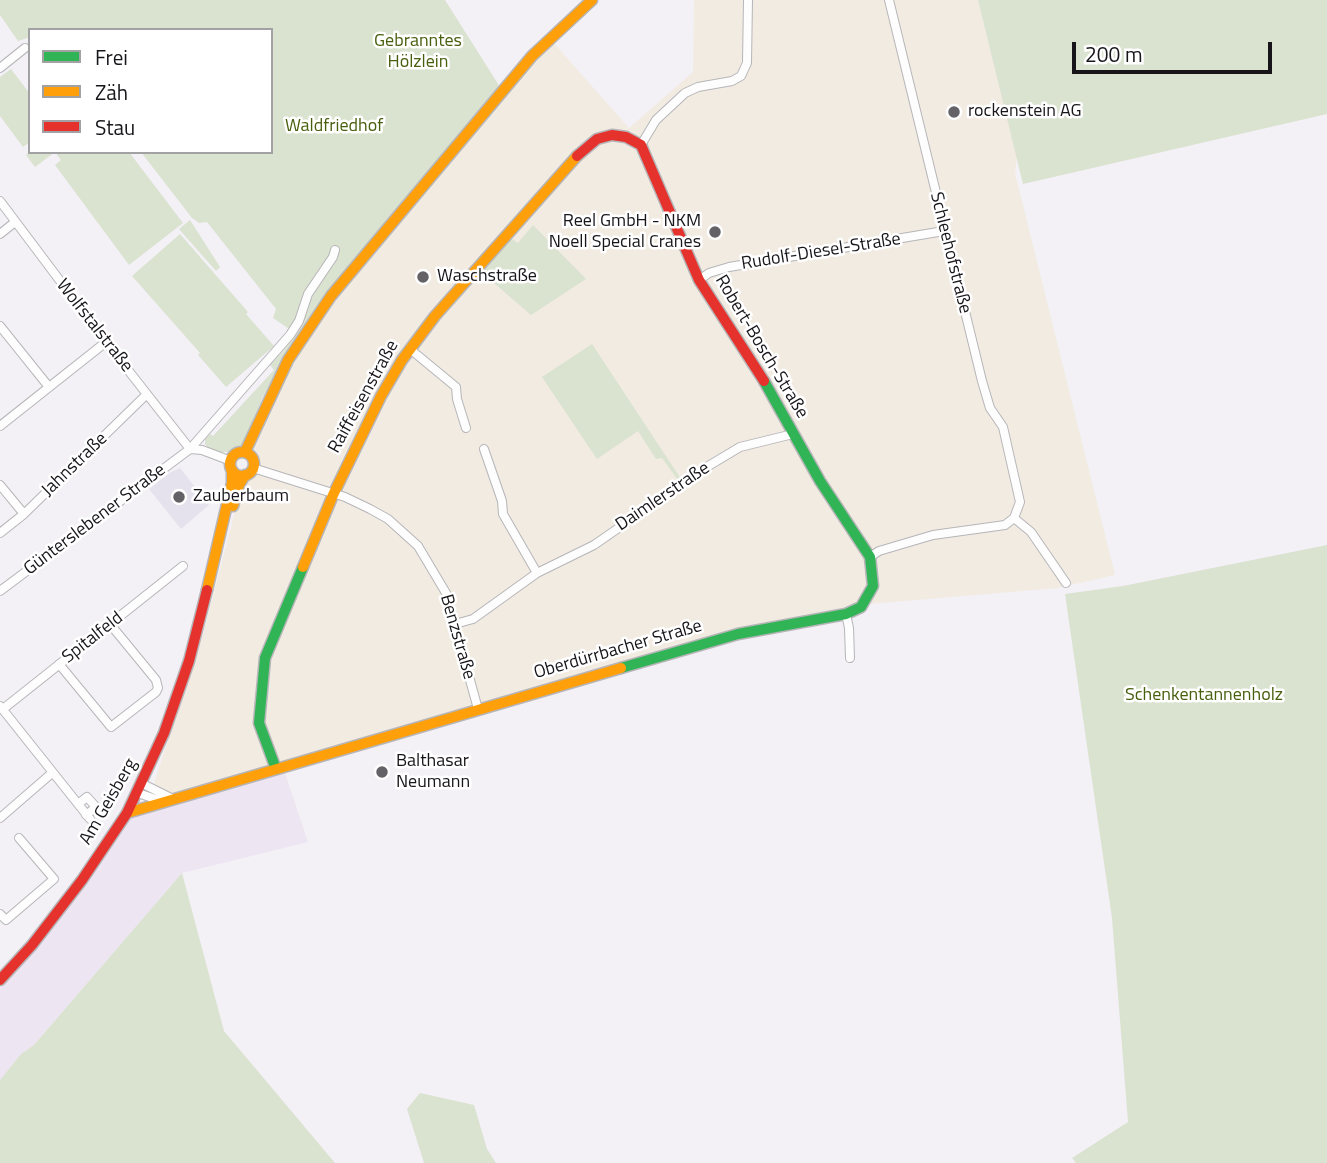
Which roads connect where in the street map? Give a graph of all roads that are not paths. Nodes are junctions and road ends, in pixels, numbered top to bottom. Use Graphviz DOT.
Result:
graph roads {
  1 [pos="592,0"];
  2 [pos="748,0"];
  3 [pos="889,0"];
  4 [pos="25,48"];
  5 [pos="0,68"];
  6 [pos="641,145"];
  7 [pos="0,201"];
  8 [pos="15,222"];
  9 [pos="944,231"];
  10 [pos="0,234"];
  11 [pos="335,250"];
  12 [pos="699,280"];
  13 [pos="0,326"];
  14 [pos="106,342"];
  15 [pos="410,349"];
  16 [pos="49,387"];
  17 [pos="147,394"];
  18 [pos="0,426"];
  19 [pos="466,428"];
  20 [pos="793,434"];
  21 [pos="190,449"];
  22 [pos="484,449"];
  23 [pos="245,452"];
  24 [pos="231,466"];
  25 [pos="249,471"];
  26 [pos="0,485"];
  27 [pos="333,495"];
  28 [pos="24,514"];
  29 [pos="1014,518"];
  30 [pos="0,533"];
  31 [pos="870,557"];
  32 [pos="183,566"];
  33 [pos="537,573"];
  34 [pos="211,575"];
  35 [pos="1066,583"];
  36 [pos="0,592"];
  37 [pos="846,614"];
  38 [pos="110,624"];
  39 [pos="455,624"];
  40 [pos="850,658"];
  41 [pos="59,664"];
  42 [pos="1,707"];
  43 [pos="478,709"];
  44 [pos="275,769"];
  45 [pos="52,772"];
  46 [pos="141,788"];
  47 [pos="169,800"];
  48 [pos="127,813"];
  49 [pos="88,817"];
  50 [pos="0,818"];
  51 [pos="19,838"];
  52 [pos="0,914"];
  53 [pos="0,980"];
  1 -- 23 [label="street"];
  2 -- 6 [label="street"];
  3 -- 9 [label="street, Schleehofstraße"];
  4 -- 5 [label="street"];
  6 -- 12 [label="street, Robert-Bosch-Straße"];
  6 -- 15 [label="street, Raiffeisenstraße"];
  7 -- 8 [label="street, Wolfstalstraße"];
  8 -- 10 [label="street"];
  8 -- 14 [label="street, Wolfstalstraße"];
  9 -- 12 [label="street, Rudolf-Diesel-Straße"];
  9 -- 29 [label="street, Schleehofstraße"];
  11 -- 21 [label="street, Günterslebener Straße"];
  12 -- 20 [label="street, Robert-Bosch-Straße"];
  13 -- 16 [label="street"];
  14 -- 16 [label="street"];
  14 -- 17 [label="street, Wolfstalstraße"];
  15 -- 19 [label="street"];
  15 -- 27 [label="street, Raiffeisenstraße"];
  16 -- 18 [label="street"];
  17 -- 21 [label="street, Wolfstalstraße"];
  17 -- 28 [label="street, Jahnstraße"];
  20 -- 31 [label="street, Robert-Bosch-Straße"];
  20 -- 33 [label="street, Daimlerstraße"];
  21 -- 24 [label="street"];
  21 -- 36 [label="street, Günterslebener Straße"];
  22 -- 33 [label="street"];
  23 -- 24 [label="street"];
  23 -- 25 [label="street"];
  24 -- 25 [label="street"];
  24 -- 34 [label="street, Am Geisberg"];
  25 -- 27 [label="street, Benzstraße"];
  25 -- 34 [label="street, Am Geisberg"];
  26 -- 28 [label="street"];
  27 -- 39 [label="street, Benzstraße"];
  27 -- 44 [label="street, Raiffeisenstraße"];
  28 -- 30 [label="street, Jahnstraße"];
  29 -- 31 [label="street"];
  29 -- 35 [label="street"];
  31 -- 37 [label="street"];
  32 -- 38 [label="street, Spitalfeld"];
  33 -- 39 [label="street, Daimlerstraße"];
  34 -- 46 [label="street, Am Geisberg"];
  37 -- 40 [label="street"];
  37 -- 43 [label="street, Oberdürrbacher Straße"];
  38 -- 41 [label="street, Spitalfeld"];
  38 -- 41 [label="street"];
  39 -- 43 [label="street, Benzstraße"];
  41 -- 42 [label="street, Spitalfeld"];
  42 -- 45 [label="street"];
  43 -- 44 [label="street, Oberdürrbacher Straße"];
  44 -- 47 [label="street, Oberdürrbacher Straße"];
  45 -- 49 [label="street"];
  45 -- 50 [label="street"];
  46 -- 47 [label="street"];
  46 -- 48 [label="street, Am Geisberg"];
  47 -- 48 [label="street, Oberdürrbacher Straße"];
  48 -- 53 [label="street, Am Geisberg"];
  51 -- 52 [label="street"];
}
